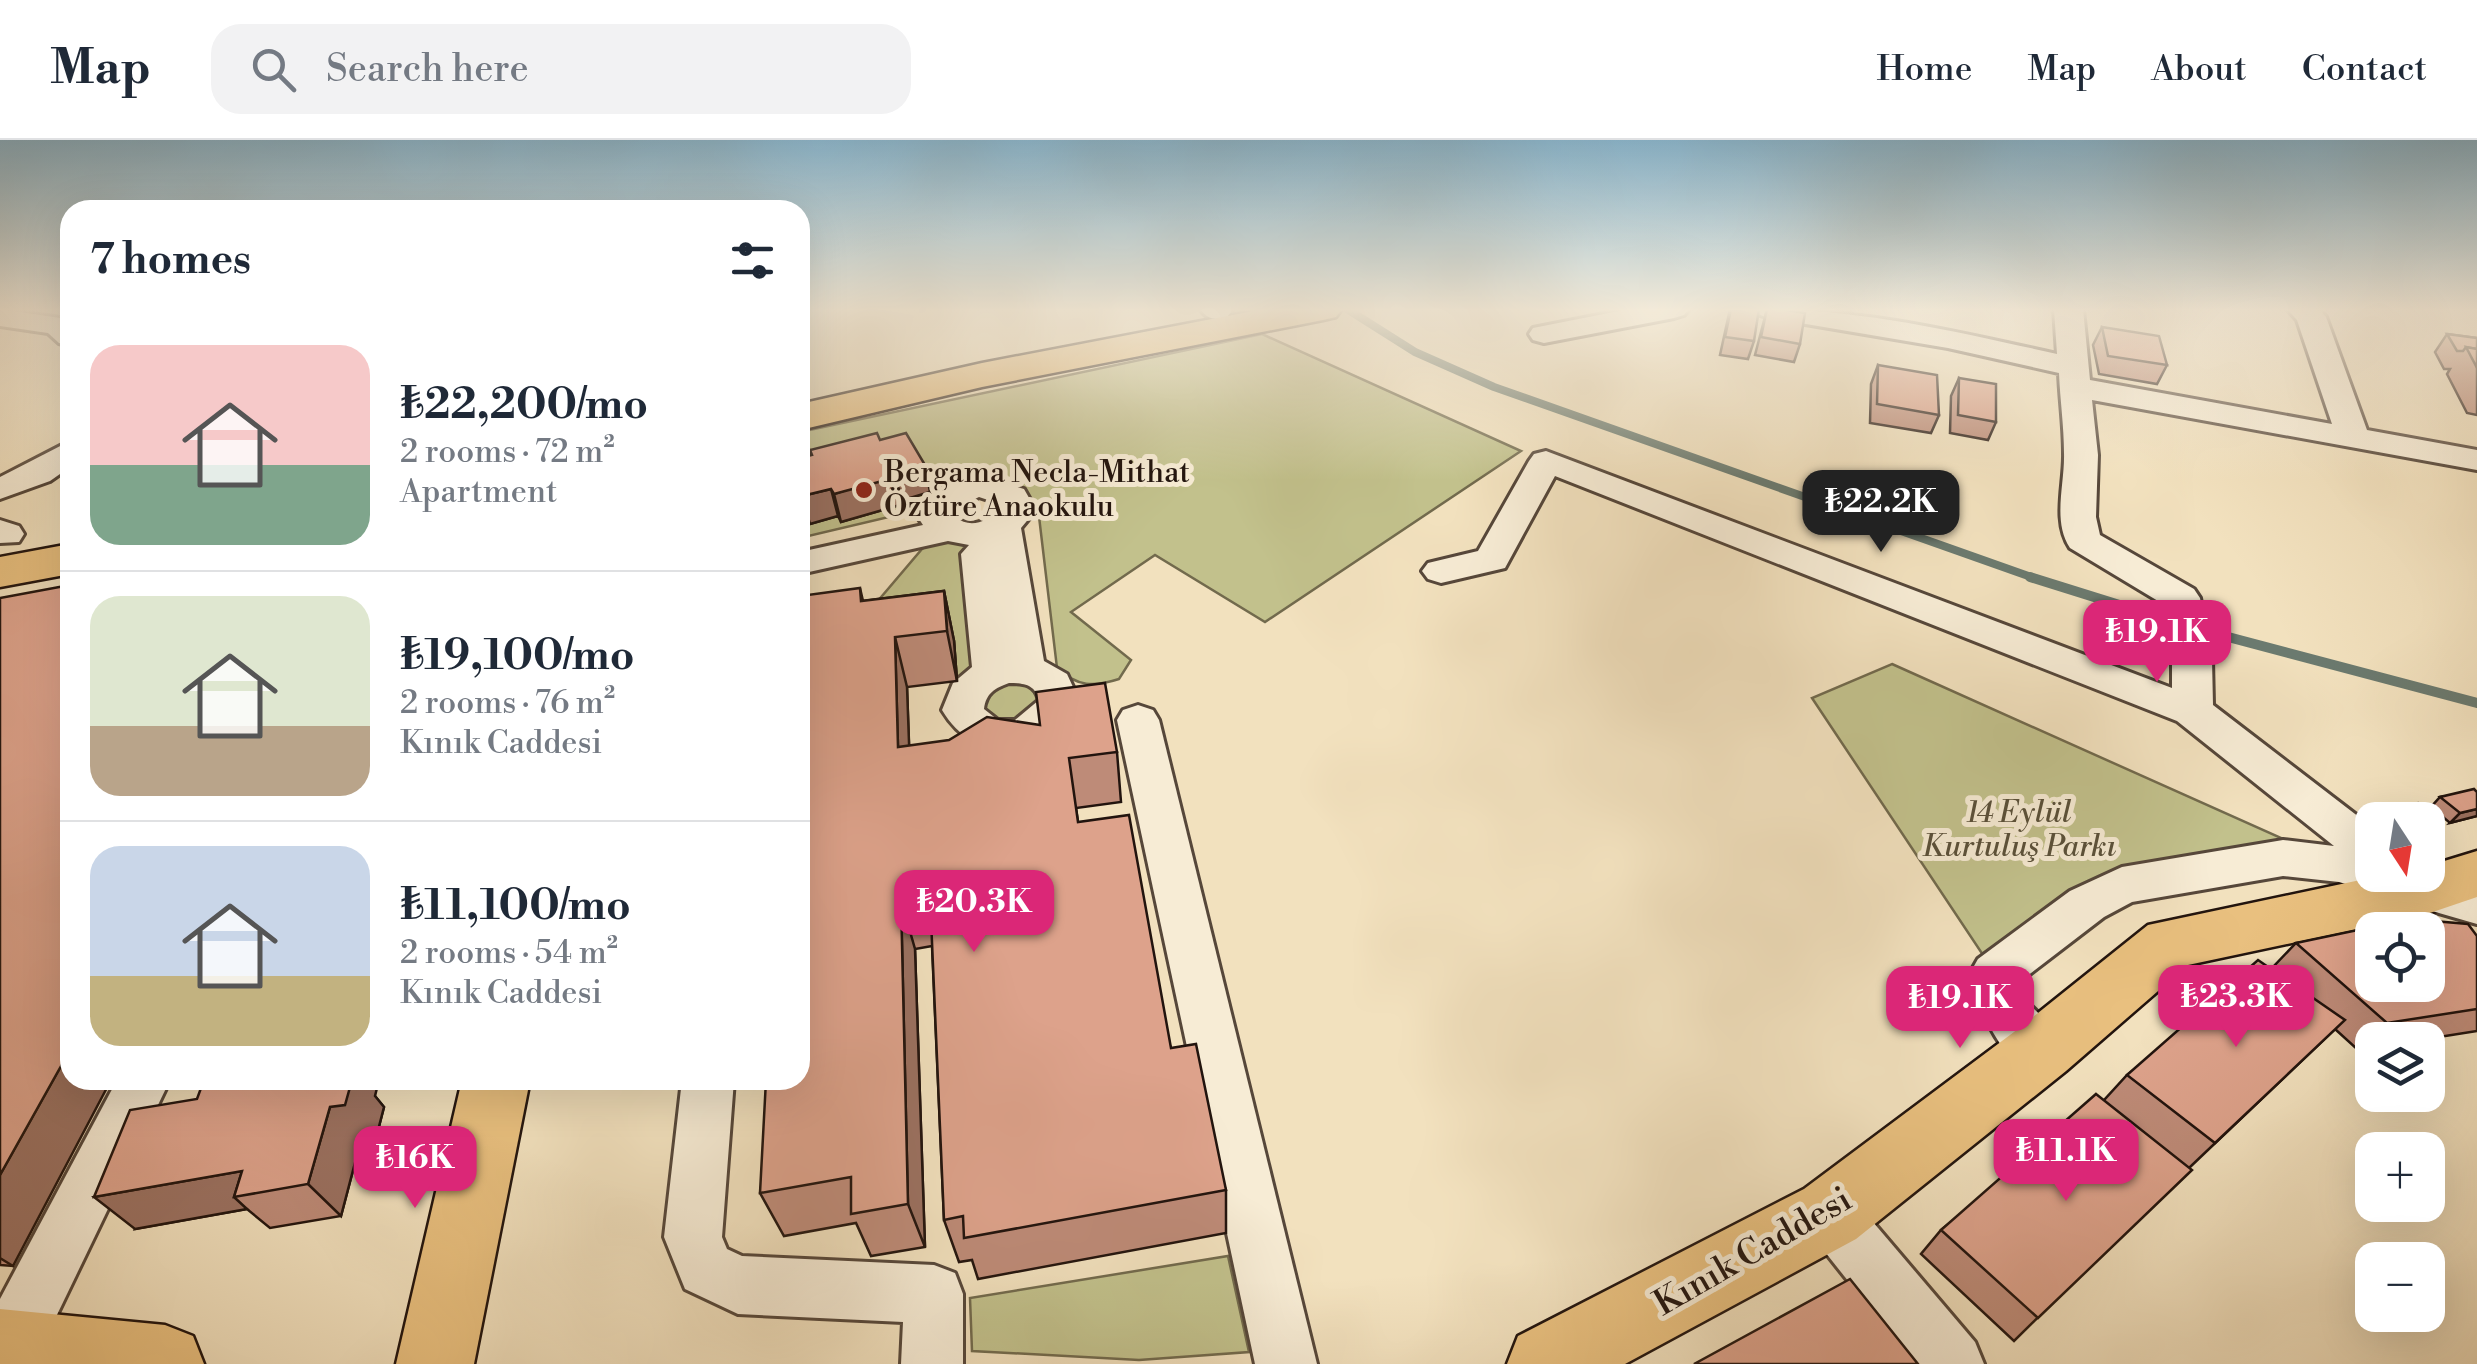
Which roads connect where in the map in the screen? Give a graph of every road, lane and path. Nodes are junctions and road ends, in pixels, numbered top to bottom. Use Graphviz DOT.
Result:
graph roads {
  1 [pos="910,366"];
  2 [pos="1027,366"];
  3 [pos="2037,366"];
  4 [pos="2074,366"];
  5 [pos="2328,366"];
  6 [pos="2075,377"];
  7 [pos="810,384"];
  8 [pos="810,415"];
  9 [pos="2352,435"];
  10 [pos="60,458"];
  11 [pos="2477,460"];
  12 [pos="0,489"];
  13 [pos="967,524"];
  14 [pos="60,526"];
  15 [pos="810,537"];
  16 [pos="2,543"];
  17 [pos="885,545"];
  18 [pos="60,558"];
  19 [pos="810,561"];
  20 [pos="1441,570"];
  21 [pos="810,595"];
  22 [pos="1075,701"];
  23 [pos="2192,711"];
  24 [pos="2355,830"];
  25 [pos="2355,867"];
  26 [pos="2367,892"];
  27 [pos="2042,1050"];
  28 [pos="139,1090"];
  29 [pos="494,1090"];
  30 [pos="707,1090"];
  31 [pos="1830,1214"];
  32 [pos="2,1348"];
  33 [pos="152,1363"];
  34 [pos="435,1364"];
  35 [pos="932,1364"];
  36 [pos="1286,1364"];
  37 [pos="1546,1364"];
  38 [pos="1953,1364"];
  1 -- 7 [label="main road"];
  2 -- 8 [label="main road"];
  3 -- 6 [label="street"];
  4 -- 6 [label="street"];
  5 -- 9 [label="street"];
  6 -- 9 [label="street"];
  6 -- 23 [label="street"];
  9 -- 11 [label="street"];
  10 -- 12 [label="street"];
  13 -- 15 [label="street"];
  13 -- 17 [label="street"];
  13 -- 22 [label="street"];
  14 -- 16 [label="main road"];
  16 -- 18 [label="main road"];
  17 -- 19 [label="street"];
  17 -- 21 [label="street"];
  20 -- 23 [label="street"];
  22 -- 22 [label="street"];
  22 -- 36 [label="street"];
  23 -- 24 [label="street"];
  25 -- 27 [label="street"];
  26 -- 27 [label="main road, Kınık Caddesi"];
  27 -- 31 [label="main road, Kınık Caddesi"];
  28 -- 32 [label="street"];
  29 -- 34 [label="main road"];
  30 -- 35 [label="street"];
  31 -- 37 [label="main road, Kınık Caddesi"];
  31 -- 38 [label="street"];
  32 -- 33 [label="main road"];
}
